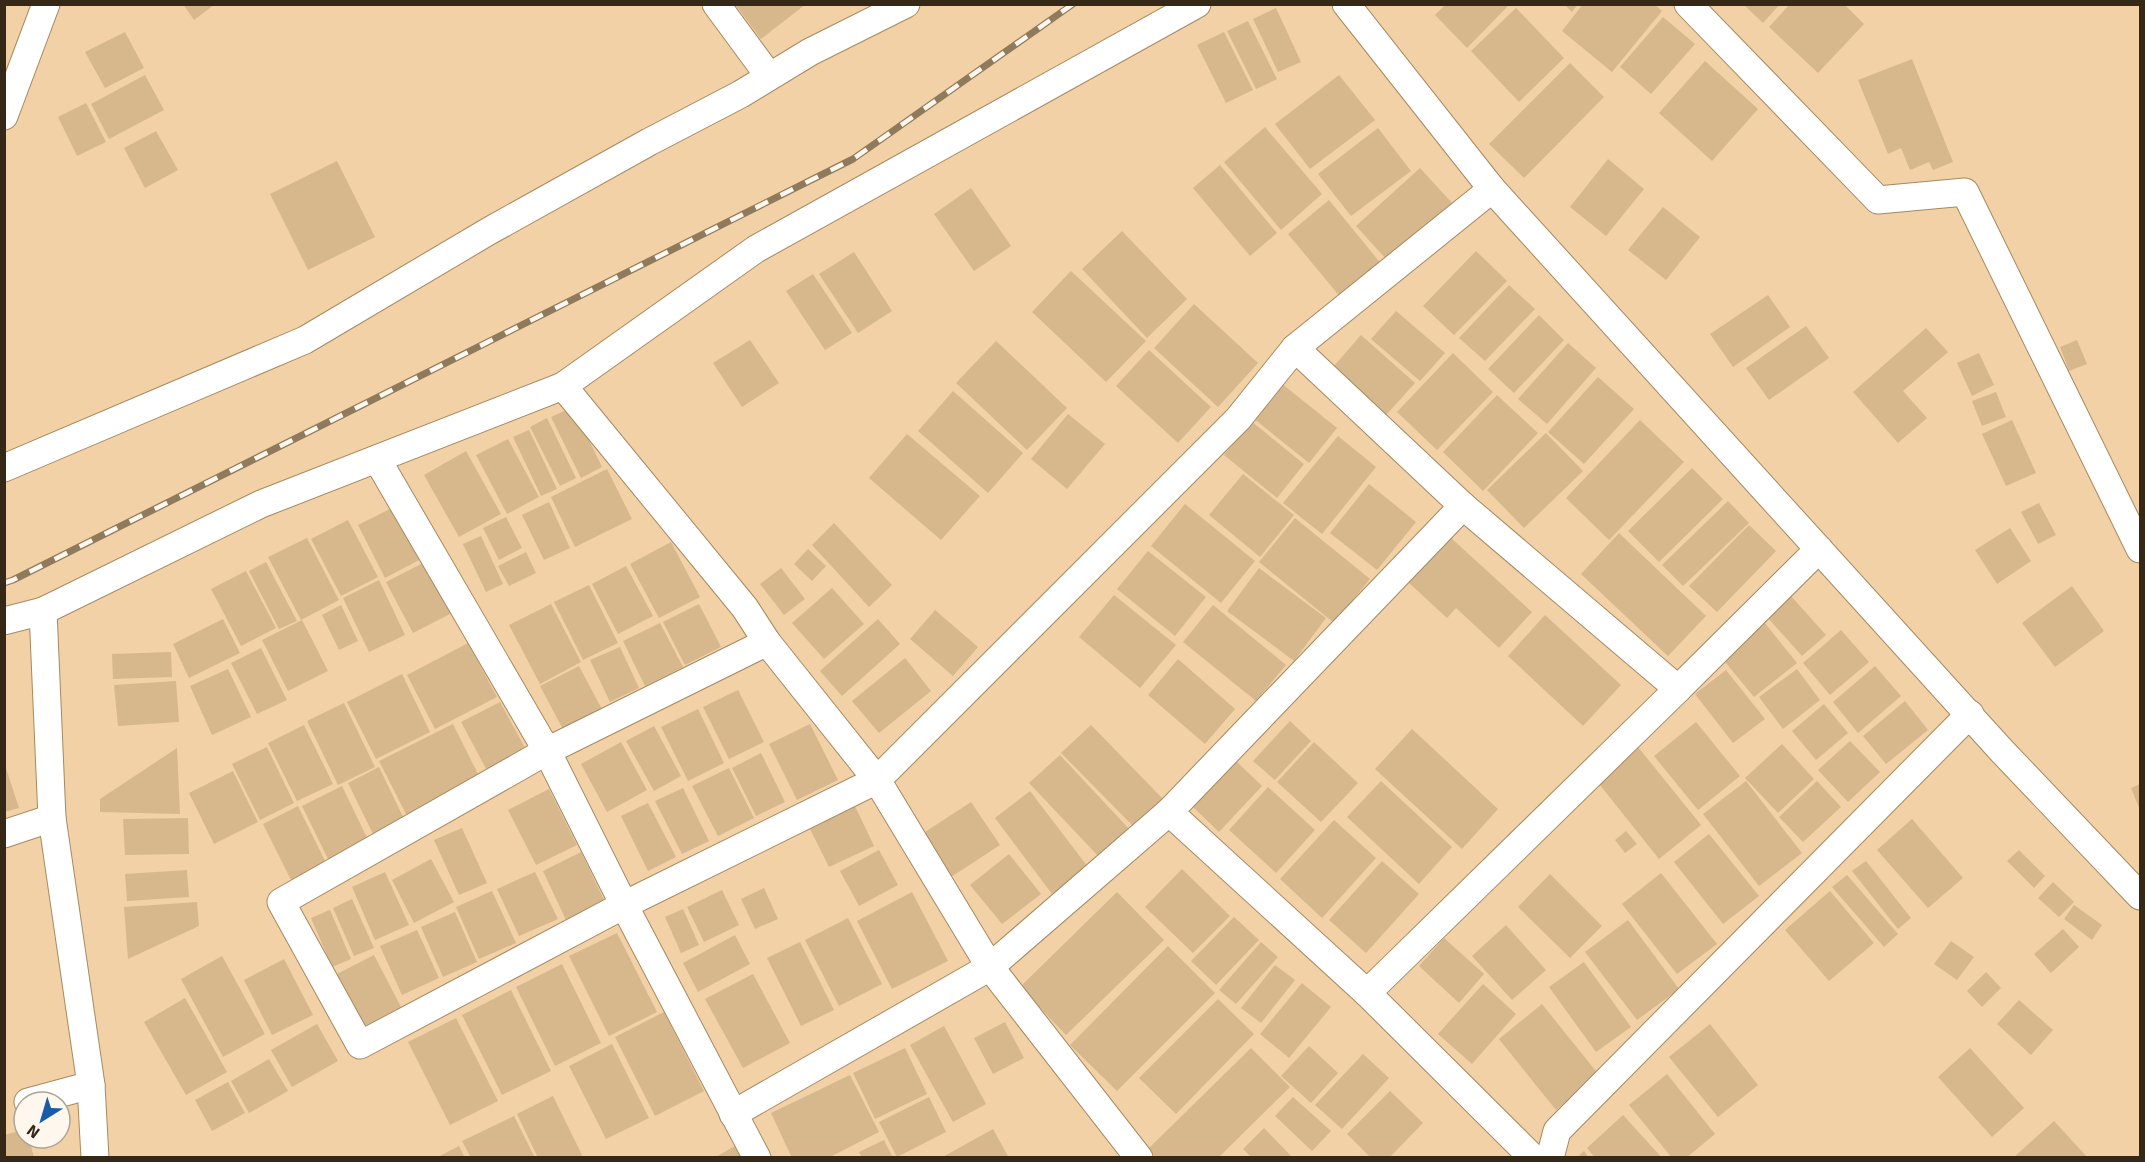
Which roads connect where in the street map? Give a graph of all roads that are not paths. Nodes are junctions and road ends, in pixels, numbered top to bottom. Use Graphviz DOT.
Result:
graph roads {
  1 [pos="46,4"];
  2 [pos="716,4"];
  3 [pos="906,4"];
  4 [pos="1197,4"];
  5 [pos="1346,4"];
  6 [pos="1688,4"];
  7 [pos="769,76"];
  8 [pos="4,116"];
  9 [pos="1492,189"];
  10 [pos="1295,348"];
  11 [pos="563,386"];
  12 [pos="378,459"];
  13 [pos="4,468"];
  14 [pos="1463,506"];
  15 [pos="1819,549"];
  16 [pos="2140,549"];
  17 [pos="43,610"];
  18 [pos="4,621"];
  19 [pos="767,642"];
  20 [pos="1678,689"];
  21 [pos="1970,714"];
  22 [pos="547,751"];
  23 [pos="877,780"];
  24 [pos="1168,812"];
  25 [pos="52,818"];
  26 [pos="4,834"];
  27 [pos="2140,896"];
  28 [pos="624,905"];
  29 [pos="990,967"];
  30 [pos="1367,993"];
  31 [pos="91,1085"];
  32 [pos="72,1090"];
  33 [pos="733,1114"];
  34 [pos="1129,1154"];
  35 [pos="95,1158"];
  36 [pos="757,1158"];
  37 [pos="1533,1158"];
  38 [pos="1550,1158"];
  1 -- 8 [label="street"];
  2 -- 7 [label="street"];
  3 -- 7 [label="street"];
  4 -- 11 [label="street"];
  5 -- 9 [label="street"];
  6 -- 16 [label="street"];
  7 -- 13 [label="street"];
  9 -- 10 [label="street"];
  9 -- 15 [label="street"];
  10 -- 14 [label="street"];
  10 -- 23 [label="street"];
  11 -- 12 [label="street"];
  11 -- 19 [label="street"];
  12 -- 17 [label="street"];
  12 -- 22 [label="street"];
  14 -- 20 [label="street"];
  14 -- 24 [label="street"];
  15 -- 20 [label="street"];
  15 -- 21 [label="street"];
  17 -- 18 [label="street"];
  17 -- 25 [label="street"];
  19 -- 22 [label="street"];
  19 -- 23 [label="street"];
  20 -- 30 [label="street"];
  21 -- 27 [label="street"];
  21 -- 38 [label="street"];
  22 -- 28 [label="street"];
  22 -- 28 [label="street"];
  23 -- 28 [label="street"];
  23 -- 29 [label="street"];
  24 -- 29 [label="street"];
  24 -- 30 [label="street"];
  25 -- 26 [label="street"];
  25 -- 31 [label="street"];
  28 -- 33 [label="street"];
  29 -- 33 [label="street"];
  29 -- 34 [label="street"];
  30 -- 37 [label="street"];
  31 -- 32 [label="street"];
  31 -- 35 [label="street"];
  33 -- 36 [label="street"];
}
